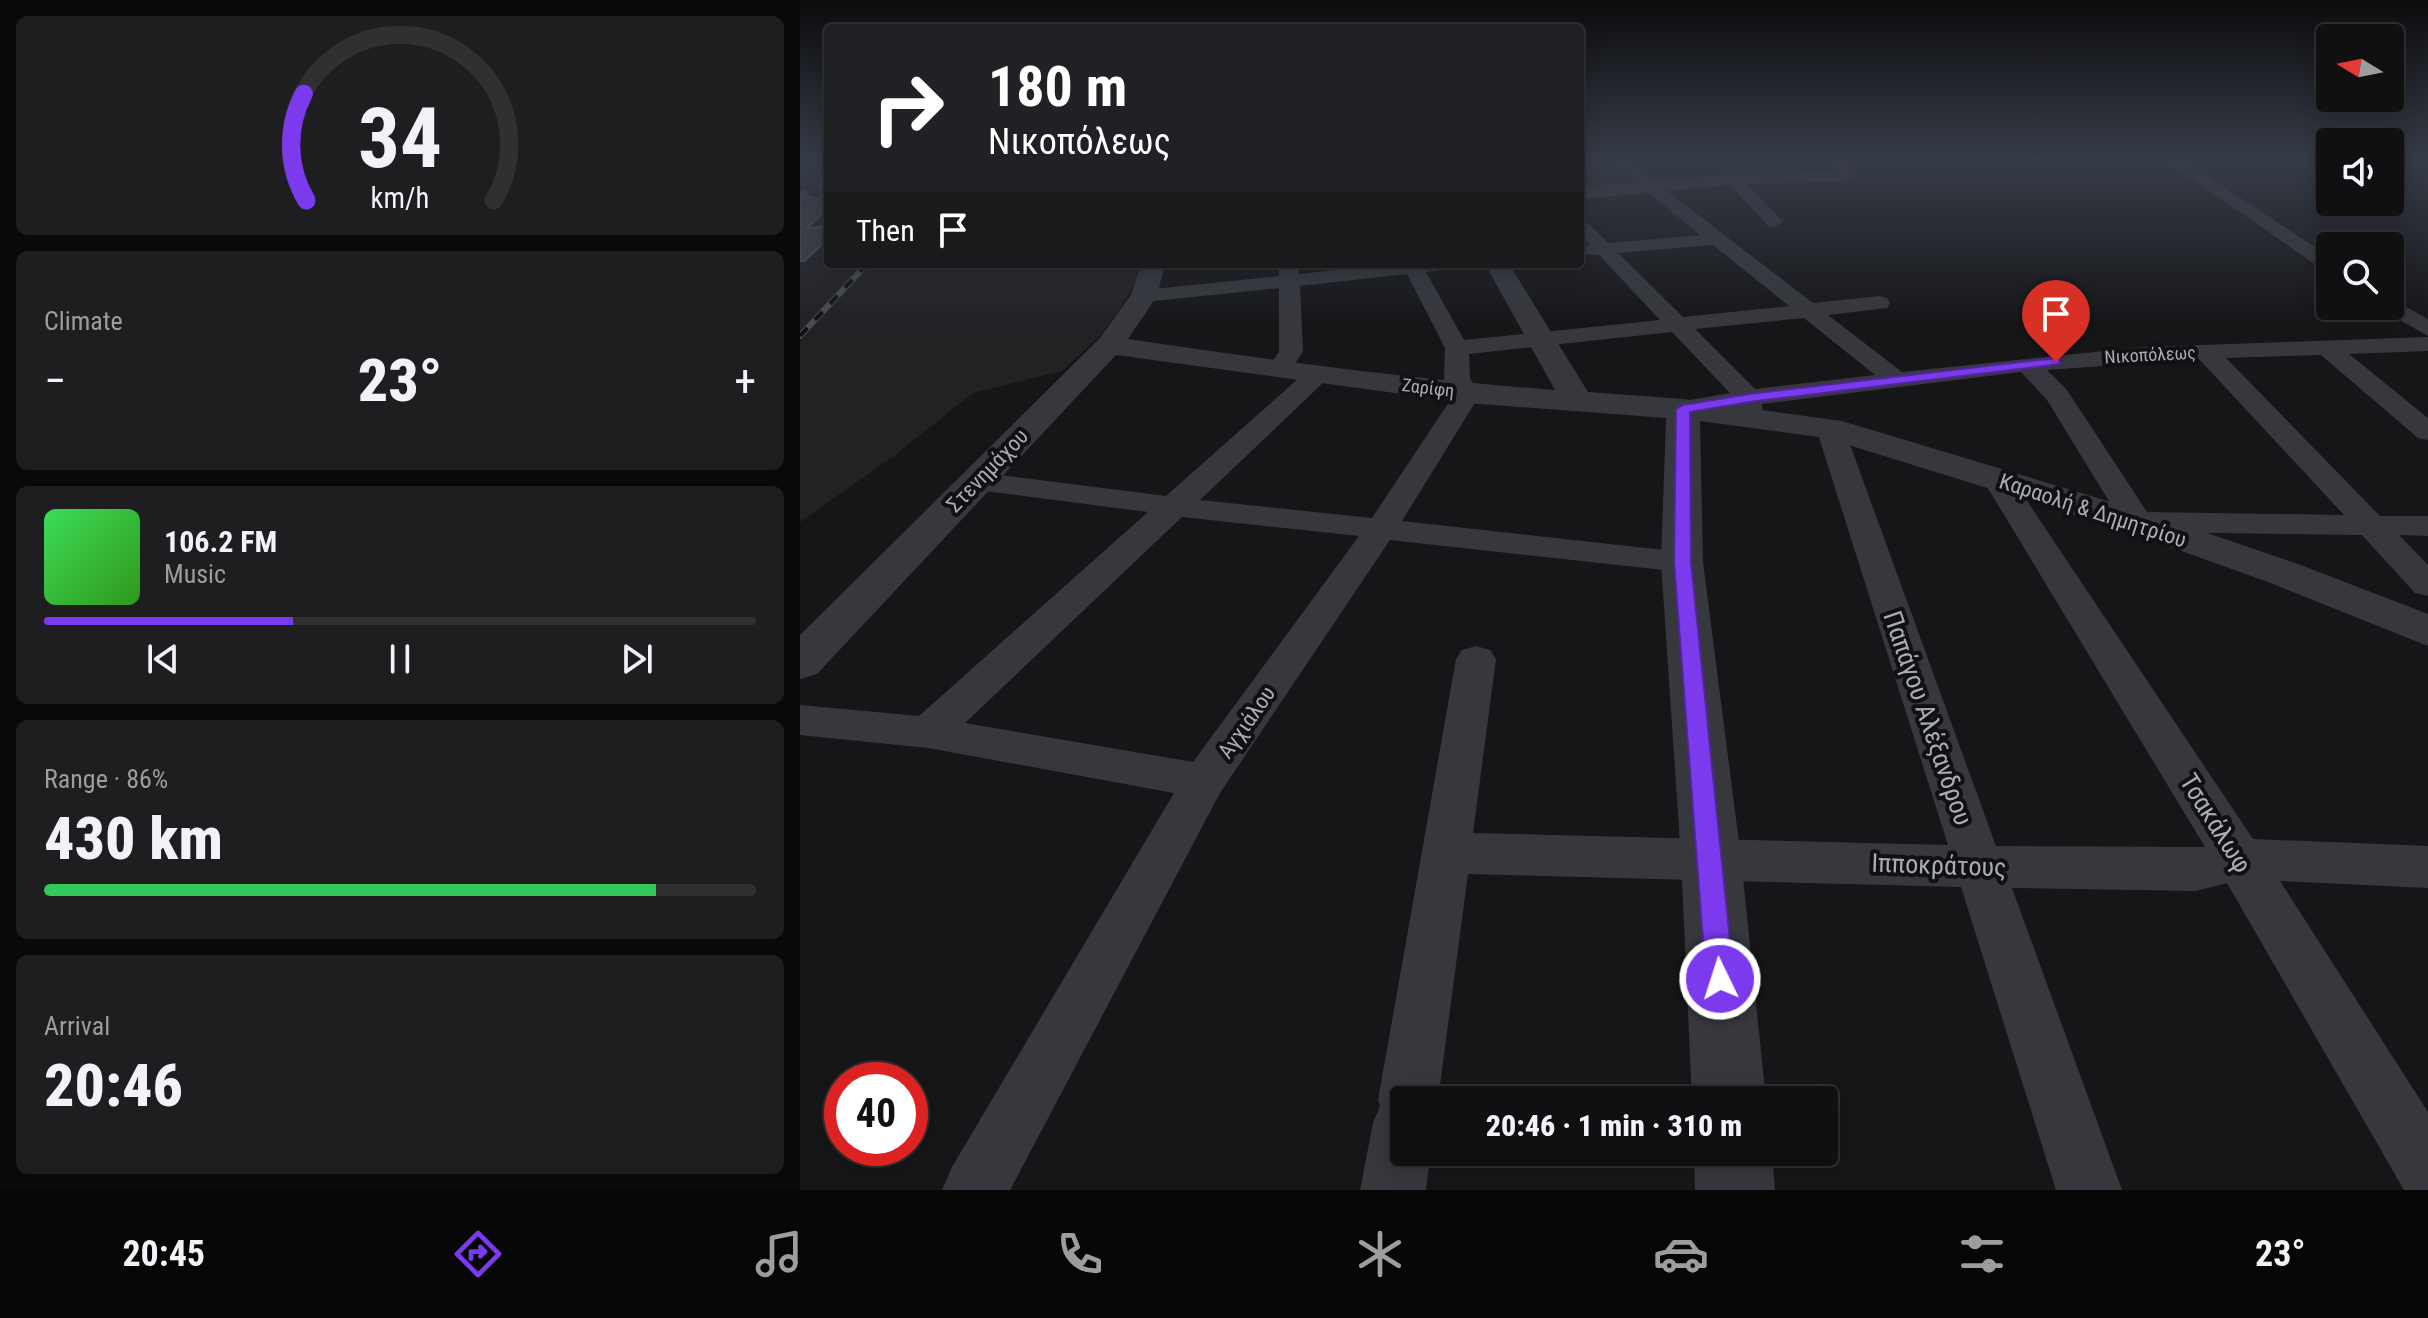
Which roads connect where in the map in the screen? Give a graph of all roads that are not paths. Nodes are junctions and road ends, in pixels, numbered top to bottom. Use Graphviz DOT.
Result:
graph roads {
  1 [pos="1682,214"];
  2 [pos="1766,214"];
  3 [pos="2252,214"];
  4 [pos="1774,222"];
  5 [pos="1584,229"];
  6 [pos="1716,239"];
  7 [pos="1604,249"];
  8 [pos="1584,251"];
  9 [pos="2316,257"];
  10 [pos="1377,268"];
  11 [pos="1413,268"];
  12 [pos="1499,268"];
  13 [pos="1289,273"];
  14 [pos="1149,280"];
  15 [pos="1879,303"];
  16 [pos="1806,310"];
  17 [pos="2404,319"];
  18 [pos="1678,325"];
  19 [pos="1543,340"];
  20 [pos="2426,342"];
  21 [pos="1109,345"];
  22 [pos="2326,347"];
  23 [pos="1457,348"];
  24 [pos="2206,352"];
  25 [pos="2027,364"];
  26 [pos="1278,370"];
  27 [pos="1317,375"];
  28 [pos="1898,381"];
  29 [pos="1468,393"];
  30 [pos="1577,401"];
  31 [pos="1749,407"];
  32 [pos="1683,409"];
  33 [pos="1830,428"];
  34 [pos="2428,432"];
  35 [pos="1998,480"];
  36 [pos="977,481"];
  37 [pos="1172,506"];
  38 [pos="2137,522"];
  39 [pos="2371,524"];
  40 [pos="2428,526"];
  41 [pos="1381,529"];
  42 [pos="1682,562"];
  43 [pos="2428,585"];
  44 [pos="2428,631"];
  45 [pos="1476,659"];
  46 [pos="800,663"];
  47 [pos="800,720"];
  48 [pos="928,732"];
  49 [pos="1204,781"];
  50 [pos="1448,853"];
  51 [pos="1711,858"];
  52 [pos="2239,859"];
  53 [pos="1978,867"];
  54 [pos="2428,867"];
  55 [pos="1410,1086"];
  56 [pos="1728,1086"];
  57 [pos="1397,1166"];
  58 [pos="1734,1166"];
  59 [pos="2428,1170"];
  60 [pos="975,1190"];
  61 [pos="1393,1190"];
  62 [pos="1735,1190"];
  63 [pos="2089,1190"];
  1 -- 6 [label="street"];
  2 -- 4 [label="street"];
  3 -- 9 [label="street"];
  5 -- 7 [label="street"];
  6 -- 7 [label="street"];
  6 -- 16 [label="street"];
  7 -- 8 [label="street"];
  7 -- 18 [label="street"];
  10 -- 13 [label="street"];
  11 -- 23 [label="street"];
  12 -- 19 [label="street"];
  13 -- 14 [label="street"];
  13 -- 26 [label="street"];
  14 -- 21 [label="street, Στενημάχου"];
  15 -- 16 [label="street"];
  16 -- 18 [label="street"];
  16 -- 28 [label="street"];
  17 -- 20 [label="street"];
  18 -- 19 [label="street"];
  18 -- 31 [label="street"];
  19 -- 23 [label="street"];
  19 -- 30 [label="street"];
  20 -- 22 [label="street, Νικοπόλεως"];
  21 -- 26 [label="street, Ζαρίφη"];
  21 -- 36 [label="street, Στενημάχου"];
  22 -- 24 [label="street, Νικοπόλεως"];
  22 -- 34 [label="street"];
  23 -- 29 [label="street"];
  24 -- 25 [label="street, Νικοπόλεως"];
  24 -- 39 [label="street"];
  25 -- 28 [label="street, Νικοπόλεως"];
  25 -- 38 [label="street"];
  26 -- 27 [label="street, Ζαρίφη"];
  27 -- 29 [label="street, Ζαρίφη"];
  27 -- 37 [label="street"];
  28 -- 31 [label="street, Νικοπόλεως"];
  29 -- 30 [label="street, Ζαρίφη"];
  29 -- 41 [label="street, Αγχιάλου"];
  30 -- 32 [label="street, Ζαρίφη"];
  31 -- 32 [label="street, Ζαρίφη"];
  31 -- 33 [label="street, Καραολή & Δημητρίου"];
  32 -- 42 [label="street"];
  33 -- 35 [label="street, Καραολή & Δημητρίου"];
  33 -- 53 [label="street, Παπάγου Αλέξανδρου"];
  35 -- 38 [label="street, Καραολή & Δημητρίου"];
  35 -- 52 [label="street, Τσακάλωφ"];
  36 -- 37 [label="street"];
  36 -- 46 [label="street, Στενημάχου"];
  37 -- 41 [label="street"];
  37 -- 48 [label="street"];
  38 -- 39 [label="street"];
  38 -- 44 [label="street, Καραολή & Δημητρίου"];
  39 -- 40 [label="street"];
  39 -- 43 [label="street"];
  41 -- 42 [label="street"];
  41 -- 49 [label="street, Αγχιάλου"];
  42 -- 51 [label="street"];
  45 -- 50 [label="street"];
  47 -- 48 [label="street"];
  48 -- 49 [label="street"];
  49 -- 60 [label="street, Αγχιάλου"];
  50 -- 51 [label="street, Ιπποκράτους"];
  50 -- 55 [label="street"];
  51 -- 53 [label="street, Ιπποκράτους"];
  51 -- 56 [label="street"];
  52 -- 53 [label="street, Ιπποκράτους"];
  52 -- 54 [label="street, Ιπποκράτους"];
  52 -- 59 [label="street, Τσακάλωφ"];
  53 -- 63 [label="street, Παπάγου Αλέξανδρου"];
  57 -- 61 [label="street"];
  58 -- 62 [label="street"];
}
